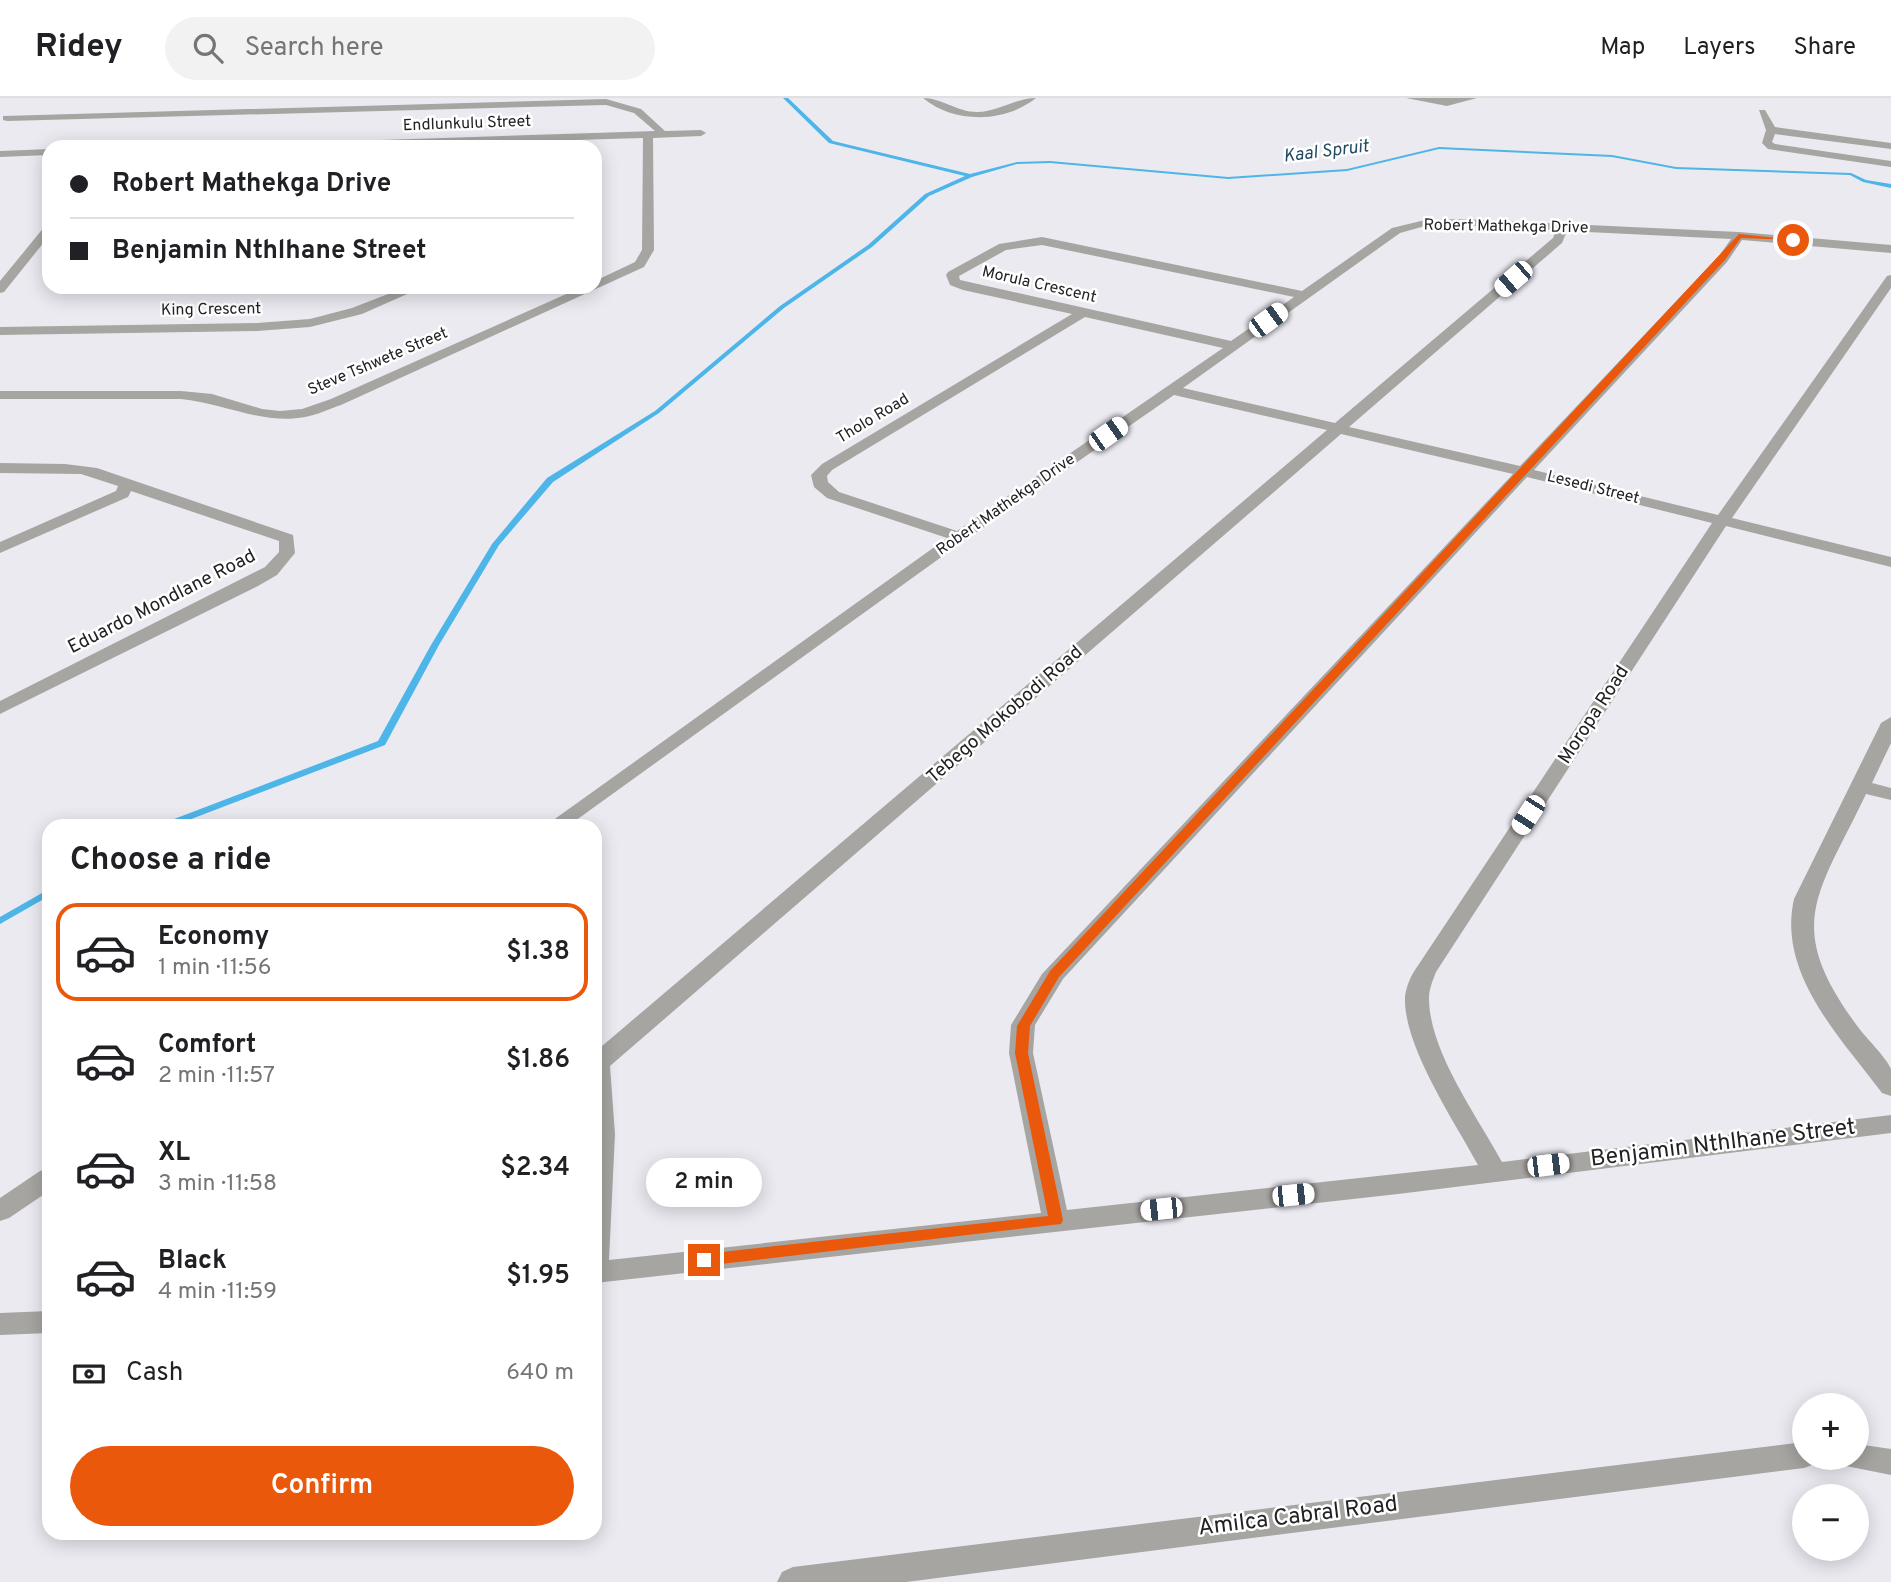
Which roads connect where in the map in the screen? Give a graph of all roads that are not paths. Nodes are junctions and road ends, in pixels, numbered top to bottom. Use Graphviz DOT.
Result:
graph roads {
  1 [pos="928,98"];
  2 [pos="1031,98"];
  3 [pos="1411,98"];
  4 [pos="1472,98"];
  5 [pos="526,101"];
  6 [pos="17,108"];
  7 [pos="1762,112"];
  8 [pos="4,121"];
  9 [pos="1771,130"];
  10 [pos="701,133"];
  11 [pos="662,134"];
  12 [pos="648,135"];
  13 [pos="554,140"];
  14 [pos="1891,146"];
  15 [pos="42,152"];
  16 [pos="0,154"];
  17 [pos="1891,164"];
  18 [pos="1563,227"];
  19 [pos="1739,236"];
  20 [pos="42,237"];
  21 [pos="1891,249"];
  22 [pos="1891,279"];
  23 [pos="602,282"];
  24 [pos="0,289"];
  25 [pos="399,294"];
  26 [pos="576,294"];
  27 [pos="1303,295"];
  28 [pos="1083,313"];
  29 [pos="0,331"];
  30 [pos="1234,346"];
  31 [pos="1172,390"];
  32 [pos="0,395"];
  33 [pos="1339,429"];
  34 [pos="0,468"];
  35 [pos="1525,472"];
  36 [pos="127,484"];
  37 [pos="1722,520"];
  38 [pos="959,537"];
  39 [pos="0,548"];
  40 [pos="1891,562"];
  41 [pos="0,708"];
  42 [pos="1891,723"];
  43 [pos="1862,787"];
  44 [pos="1891,794"];
  45 [pos="565,819"];
  46 [pos="602,1057"];
  47 [pos="1891,1087"];
  48 [pos="602,1114"];
  49 [pos="1891,1124"];
  50 [pos="602,1142"];
  51 [pos="1495,1172"];
  52 [pos="42,1183"];
  53 [pos="0,1211"];
  54 [pos="1056,1220"];
  55 [pos="602,1271"];
  56 [pos="42,1322"];
  57 [pos="0,1324"];
  58 [pos="1792,1456"];
  59 [pos="1869,1459"];
  60 [pos="1891,1462"];
  61 [pos="793,1582"];
  1 -- 2 [label="street"];
  3 -- 4 [label="street"];
  5 -- 8 [label="street"];
  5 -- 11 [label="street"];
  6 -- 8 [label="street"];
  7 -- 9 [label="street"];
  9 -- 14 [label="street"];
  9 -- 17 [label="street"];
  10 -- 11 [label="street, Endlunkulu Street"];
  11 -- 12 [label="street, Endlunkulu Street"];
  12 -- 13 [label="street, Endlunkulu Street"];
  12 -- 23 [label="street, Steve Tshwete Street"];
  15 -- 16 [label="street"];
  18 -- 19 [label="street, Robert Mathekga Drive"];
  18 -- 27 [label="street, Robert Mathekga Drive"];
  18 -- 33 [label="street, Tebego Mokobodi Road"];
  19 -- 21 [label="street, Robert Mathekga Drive"];
  19 -- 35 [label="street"];
  20 -- 24 [label="street"];
  22 -- 37 [label="street, Moropa Road"];
  25 -- 29 [label="street, King Crescent"];
  26 -- 32 [label="street, Steve Tshwete Street"];
  27 -- 28 [label="street, Morula Crescent"];
  27 -- 30 [label="street, Robert Mathekga Drive"];
  28 -- 30 [label="street, Morula Crescent"];
  28 -- 38 [label="street, Tholo Road"];
  30 -- 31 [label="street, Robert Mathekga Drive"];
  31 -- 33 [label="street, Lesedi Street"];
  31 -- 38 [label="street, Robert Mathekga Drive"];
  33 -- 35 [label="street, Lesedi Street"];
  33 -- 46 [label="street, Tebego Mokobodi Road"];
  34 -- 36 [label="street"];
  35 -- 37 [label="street, Lesedi Street"];
  35 -- 54 [label="street"];
  36 -- 39 [label="street"];
  36 -- 41 [label="street, Eduardo Mondlane Road"];
  37 -- 40 [label="street, Lesedi Street"];
  37 -- 51 [label="street, Moropa Road"];
  38 -- 45 [label="street, Robert Mathekga Drive"];
  42 -- 43 [label="street"];
  43 -- 44 [label="street"];
  43 -- 47 [label="street"];
  48 -- 50 [label="street, Tebego Mokobodi Road"];
  49 -- 51 [label="street, Benjamin Nthlhane Street"];
  51 -- 54 [label="street, Benjamin Nthlhane Street"];
  52 -- 53 [label="street"];
  54 -- 55 [label="street, Benjamin Nthlhane Street"];
  56 -- 57 [label="street"];
  58 -- 61 [label="street, Amilca Cabral Road"];
  59 -- 60 [label="street"];
}
